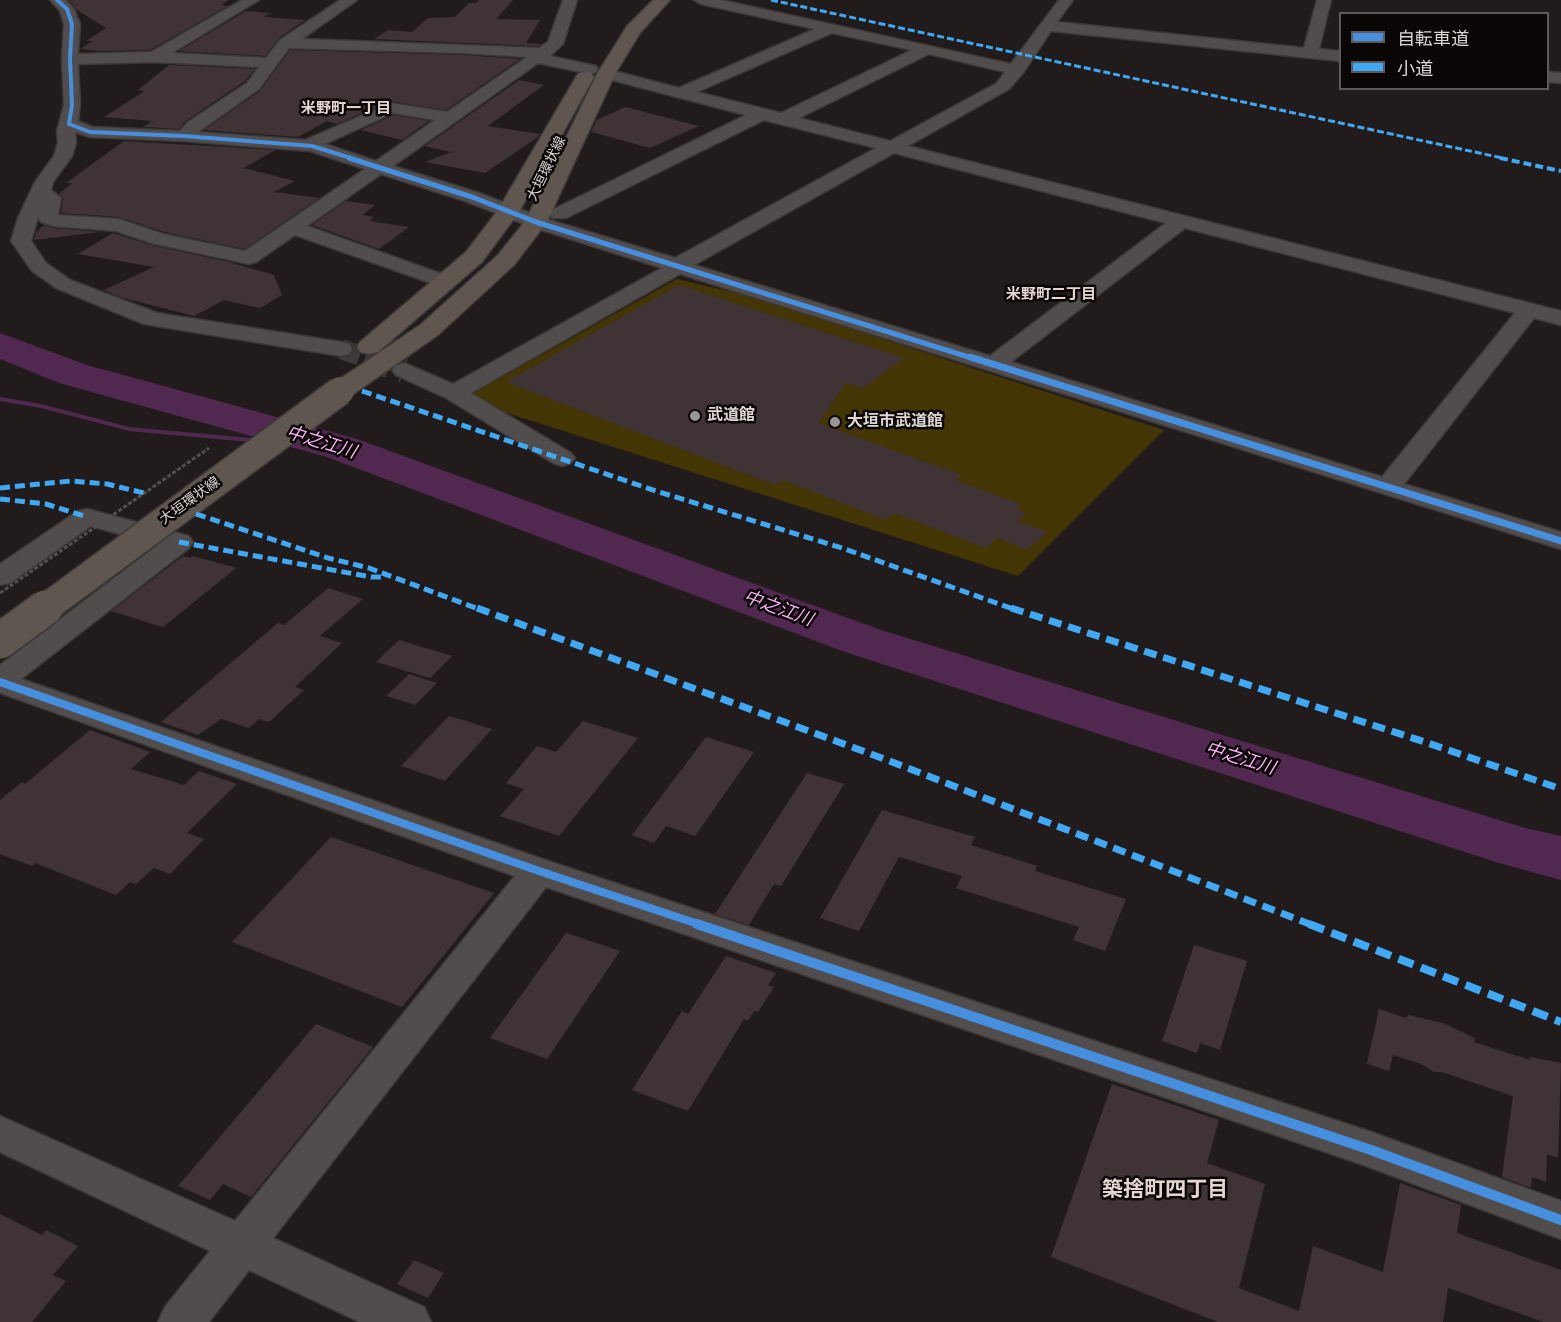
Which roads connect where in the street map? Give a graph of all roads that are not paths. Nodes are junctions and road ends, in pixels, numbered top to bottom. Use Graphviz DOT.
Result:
graph roads {
  1 [pos="57,0"];
  2 [pos="252,0"];
  3 [pos="350,0"];
  4 [pos="570,0"];
  5 [pos="644,0"];
  6 [pos="662,0"];
  7 [pos="701,0"];
  8 [pos="1066,0"];
  9 [pos="1324,0"];
  10 [pos="1048,26"];
  11 [pos="830,28"];
  12 [pos="285,43"];
  13 [pos="927,49"];
  14 [pos="1310,53"];
  15 [pos="541,55"];
  16 [pos="1339,56"];
  17 [pos="154,57"];
  18 [pos="70,59"];
  19 [pos="270,63"];
  20 [pos="1020,65"];
  21 [pos="598,72"];
  22 [pos="681,93"];
  23 [pos="762,114"];
  24 [pos="452,118"];
  25 [pos="783,120"];
  26 [pos="69,124"];
  27 [pos="184,136"];
  28 [pos="307,146"];
  29 [pos="889,147"];
  30 [pos="381,168"];
  31 [pos="41,192"];
  32 [pos="508,212"];
  33 [pos="559,214"];
  34 [pos="536,222"];
  35 [pos="1180,222"];
  36 [pos="293,228"];
  37 [pos="678,265"];
  38 [pos="435,278"];
  39 [pos="1529,310"];
  40 [pos="1561,318"];
  41 [pos="341,349"];
  42 [pos="994,364"];
  43 [pos="404,370"];
  44 [pos="329,389"];
  45 [pos="454,393"];
  46 [pos="562,458"];
  47 [pos="1388,487"];
  48 [pos="1561,541"];
  49 [pos="0,577"];
  50 [pos="0,612"];
  51 [pos="0,641"];
  52 [pos="0,681"];
  53 [pos="539,871"];
  54 [pos="0,1133"];
  55 [pos="1561,1220"];
  56 [pos="242,1245"];
  57 [pos="181,1322"];
  58 [pos="408,1322"];
  1 -- 18 [label="street"];
  2 -- 17 [label="street"];
  3 -- 12 [label="street"];
  4 -- 15 [label="street"];
  5 -- 21 [label="main road, 大垣環状線"];
  6 -- 21 [label="main road, 大垣環状線"];
  7 -- 11 [label="street"];
  8 -- 10 [label="street"];
  9 -- 14 [label="street"];
  10 -- 14 [label="street"];
  10 -- 20 [label="street"];
  11 -- 13 [label="street"];
  11 -- 22 [label="street"];
  12 -- 15 [label="street"];
  12 -- 19 [label="street"];
  13 -- 20 [label="street"];
  13 -- 25 [label="street"];
  14 -- 16 [label="street"];
  15 -- 21 [label="street"];
  15 -- 24 [label="street"];
  17 -- 18 [label="street"];
  17 -- 19 [label="street"];
  18 -- 26 [label="street"];
  19 -- 27 [label="street"];
  20 -- 29 [label="street"];
  21 -- 22 [label="street"];
  21 -- 32 [label="main road, 大垣環状線"];
  21 -- 34 [label="main road, 大垣環状線"];
  22 -- 23 [label="street"];
  23 -- 25 [label="street"];
  23 -- 33 [label="street"];
  24 -- 28 [label="street"];
  24 -- 30 [label="street"];
  25 -- 29 [label="street"];
  26 -- 27 [label="street"];
  26 -- 31 [label="street"];
  27 -- 28 [label="street"];
  28 -- 30 [label="street"];
  29 -- 35 [label="street"];
  29 -- 37 [label="street"];
  30 -- 32 [label="street"];
  30 -- 36 [label="street"];
  31 -- 36 [label="street"];
  31 -- 41 [label="street"];
  32 -- 34 [label="street"];
  32 -- 44 [label="main road, 大垣環状線"];
  34 -- 37 [label="street"];
  34 -- 44 [label="main road, 大垣環状線"];
  35 -- 39 [label="street"];
  35 -- 42 [label="street"];
  36 -- 38 [label="street"];
  37 -- 42 [label="street"];
  37 -- 45 [label="street"];
  39 -- 40 [label="street"];
  39 -- 47 [label="street"];
  42 -- 47 [label="street"];
  43 -- 45 [label="street"];
  44 -- 50 [label="main road, 大垣環状線"];
  44 -- 51 [label="main road, 大垣環状線, bridge"];
  45 -- 46 [label="street"];
  47 -- 48 [label="street"];
  49 -- 52 [label="street"];
  52 -- 53 [label="street"];
  53 -- 55 [label="street"];
  53 -- 56 [label="street"];
  54 -- 56 [label="street"];
  56 -- 57 [label="street"];
  56 -- 58 [label="street"];
}
